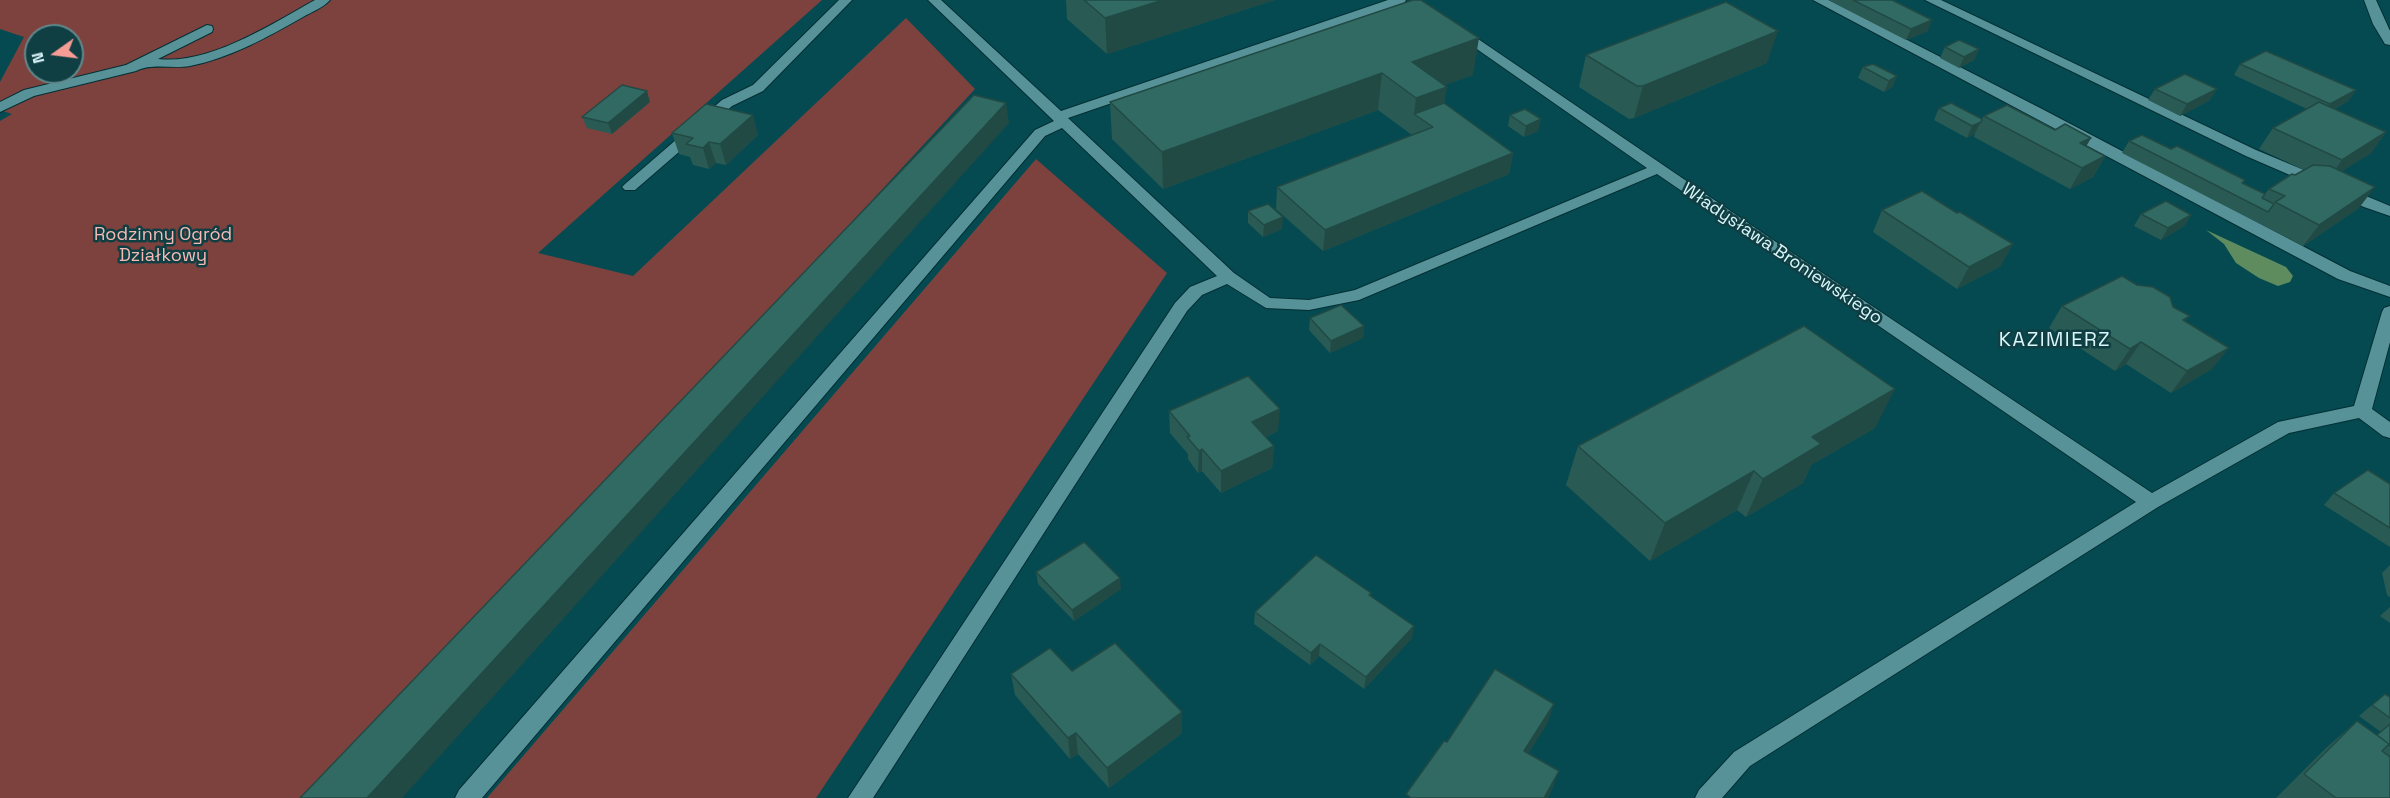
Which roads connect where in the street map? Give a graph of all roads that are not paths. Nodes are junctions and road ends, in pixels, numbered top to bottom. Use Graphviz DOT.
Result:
graph roads {
  1 [pos="324,0"];
  2 [pos="846,0"];
  3 [pos="934,0"];
  4 [pos="1400,0"];
  5 [pos="1819,0"];
  6 [pos="1931,0"];
  7 [pos="2370,0"];
  8 [pos="1446,20"];
  9 [pos="207,29"];
  10 [pos="2390,41"];
  11 [pos="145,62"];
  12 [pos="0,108"];
  13 [pos="1060,120"];
  14 [pos="1657,169"];
  15 [pos="630,187"];
  16 [pos="2390,211"];
  17 [pos="1228,277"];
  18 [pos="2390,292"];
  19 [pos="2390,312"];
  20 [pos="2362,411"];
  21 [pos="2390,431"];
  22 [pos="2151,502"];
  23 [pos="467,798"];
  24 [pos="860,798"];
  25 [pos="1707,798"];
  1 -- 11 [label="street"];
  2 -- 15 [label="street"];
  3 -- 13 [label="street"];
  4 -- 13 [label="street"];
  5 -- 18 [label="street"];
  6 -- 16 [label="street"];
  7 -- 10 [label="street"];
  8 -- 14 [label="street, Władysława Broniewskiego"];
  9 -- 11 [label="street"];
  11 -- 12 [label="street"];
  13 -- 17 [label="street"];
  13 -- 23 [label="street"];
  14 -- 17 [label="street"];
  14 -- 22 [label="street, Władysława Broniewskiego"];
  17 -- 24 [label="street"];
  19 -- 20 [label="street"];
  20 -- 21 [label="street"];
  20 -- 22 [label="street"];
  22 -- 25 [label="street"];
}
